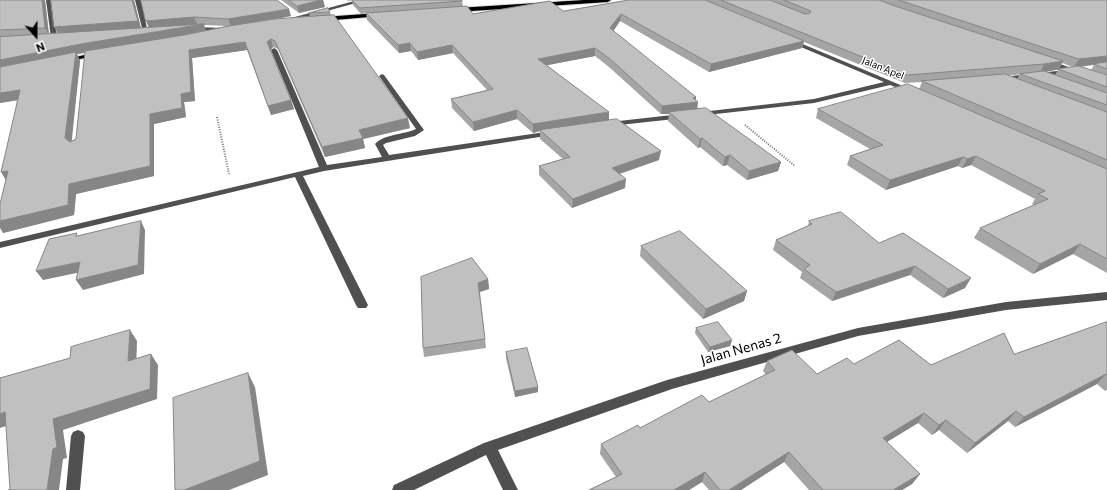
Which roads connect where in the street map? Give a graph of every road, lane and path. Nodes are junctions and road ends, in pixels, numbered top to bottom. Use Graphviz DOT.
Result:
graph roads {
  1 [pos="49,0"];
  2 [pos="138,0"];
  3 [pos="364,0"];
  4 [pos="608,0"];
  5 [pos="450,11"];
  6 [pos="292,13"];
  7 [pos="386,15"];
  8 [pos="298,17"];
  9 [pos="311,20"];
  10 [pos="318,20"];
  11 [pos="276,23"];
  12 [pos="182,29"];
  13 [pos="231,30"];
  14 [pos="154,31"];
  15 [pos="139,32"];
  16 [pos="146,32"];
  17 [pos="208,36"];
  18 [pos="61,37"];
  19 [pos="781,37"];
  20 [pos="46,38"];
  21 [pos="54,38"];
  22 [pos="274,50"];
  23 [pos="106,52"];
  24 [pos="1041,59"];
  25 [pos="62,60"];
  26 [pos="1092,69"];
  27 [pos="1078,71"];
  28 [pos="382,76"];
  29 [pos="1040,76"];
  30 [pos="1000,79"];
  31 [pos="992,80"];
  32 [pos="890,82"];
  33 [pos="1055,82"];
  34 [pos="1107,82"];
  35 [pos="1015,85"];
  36 [pos="918,86"];
  37 [pos="904,87"];
  38 [pos="918,94"];
  39 [pos="728,111"];
  40 [pos="217,117"];
  41 [pos="602,125"];
  42 [pos="563,131"];
  43 [pos="386,157"];
  44 [pos="795,166"];
  45 [pos="324,168"];
  46 [pos="298,174"];
  47 [pos="232,190"];
  48 [pos="0,245"];
  49 [pos="1107,296"];
  50 [pos="362,305"];
  51 [pos="78,436"];
  52 [pos="489,447"];
  53 [pos="73,490"];
  54 [pos="399,490"];
  55 [pos="511,490"];
  1 -- 21 [label="street"];
  2 -- 16 [label="street"];
  3 -- 8 [label="street"];
  4 -- 5 [label="main road"];
  6 -- 8 [label="street"];
  7 -- 10 [label="main road"];
  8 -- 11 [label="street"];
  9 -- 11 [label="main road"];
  12 -- 13 [label="street"];
  13 -- 17 [label="main road"];
  14 -- 16 [label="street"];
  15 -- 16 [label="street"];
  18 -- 21 [label="street"];
  19 -- 32 [label="street, Jalan Apel"];
  20 -- 21 [label="street"];
  22 -- 45 [label="street"];
  23 -- 25 [label="main road"];
  24 -- 27 [label="street"];
  26 -- 27 [label="street"];
  27 -- 29 [label="street"];
  27 -- 34 [label="street"];
  28 -- 43 [label="street"];
  29 -- 30 [label="street"];
  29 -- 33 [label="street"];
  30 -- 31 [label="street"];
  30 -- 35 [label="street"];
  32 -- 37 [label="street, Jalan Apel"];
  32 -- 39 [label="street"];
  36 -- 37 [label="street"];
  37 -- 38 [label="street, Jalan Apel"];
  39 -- 41 [label="street"];
  39 -- 44 [label="path"];
  40 -- 47 [label="path"];
  42 -- 43 [label="street"];
  43 -- 45 [label="street"];
  45 -- 46 [label="street"];
  46 -- 47 [label="street"];
  46 -- 50 [label="street"];
  47 -- 48 [label="street"];
  49 -- 52 [label="street, Jalan Nenas 2"];
  51 -- 53 [label="street"];
  52 -- 54 [label="street, Jalan Nenas 2"];
  52 -- 55 [label="street"];
}
